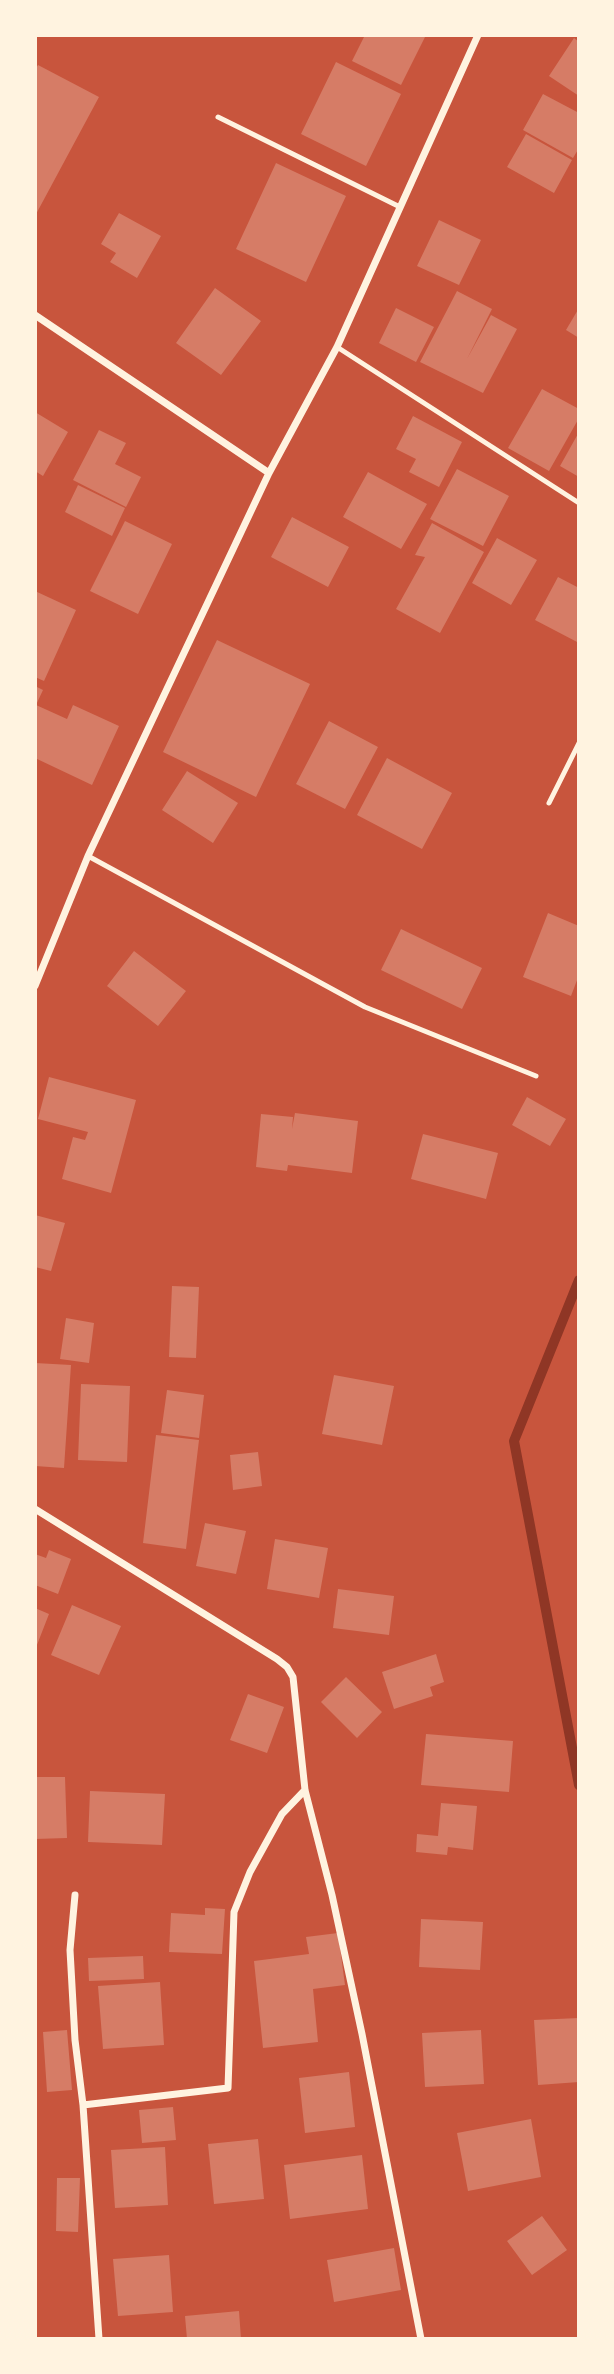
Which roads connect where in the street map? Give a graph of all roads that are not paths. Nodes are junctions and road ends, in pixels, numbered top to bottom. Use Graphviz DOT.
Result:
graph roads {
  1 [pos="478,35"];
  2 [pos="218,117"];
  3 [pos="400,207"];
  4 [pos="35,315"];
  5 [pos="337,347"];
  6 [pos="270,473"];
  7 [pos="579,503"];
  8 [pos="579,743"];
  9 [pos="549,803"];
  10 [pos="88,856"];
  11 [pos="35,986"];
  12 [pos="536,1076"];
  13 [pos="35,1509"];
  14 [pos="305,1790"];
  15 [pos="75,1895"];
  16 [pos="83,2105"];
  17 [pos="99,2339"];
  18 [pos="421,2339"];
  1 -- 3 [label="street"];
  2 -- 3 [label="lane"];
  3 -- 5 [label="street"];
  4 -- 6 [label="street"];
  5 -- 6 [label="street"];
  5 -- 7 [label="lane"];
  6 -- 10 [label="street"];
  8 -- 9 [label="lane"];
  10 -- 11 [label="street"];
  10 -- 12 [label="lane"];
  13 -- 14 [label="street"];
  14 -- 16 [label="street"];
  14 -- 18 [label="street"];
  15 -- 16 [label="street"];
  16 -- 17 [label="street"];
}
